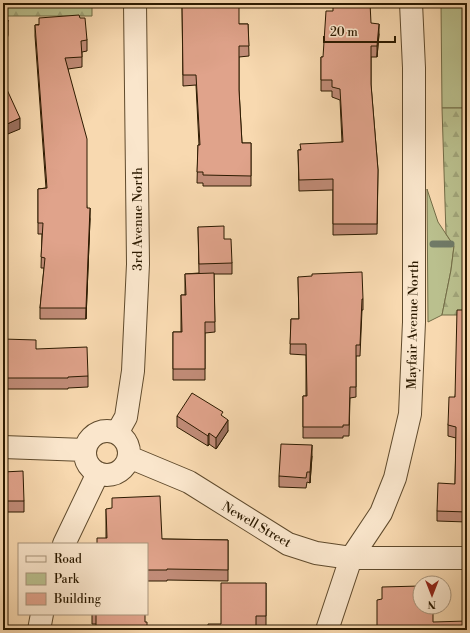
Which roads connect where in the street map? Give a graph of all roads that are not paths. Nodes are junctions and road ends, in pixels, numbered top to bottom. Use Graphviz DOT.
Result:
graph roads {
  1 [pos="135,3"];
  2 [pos="411,3"];
  3 [pos="117,433"];
  4 [pos="3,447"];
  5 [pos="84,450"];
  6 [pos="129,458"];
  7 [pos="98,473"];
  8 [pos="64,543"];
  9 [pos="351,558"];
  10 [pos="467,558"];
  11 [pos="42,615"];
  12 [pos="39,630"];
  13 [pos="327,630"];
  1 -- 3 [label="street, 3rd Avenue North"];
  2 -- 9 [label="street, Mayfair Avenue North"];
  3 -- 5 [label="street"];
  3 -- 6 [label="street"];
  4 -- 5 [label="street"];
  5 -- 7 [label="street"];
  6 -- 7 [label="street"];
  6 -- 9 [label="street, Newell Street"];
  7 -- 8 [label="street"];
  9 -- 10 [label="street, Newell Street"];
  9 -- 13 [label="street, Mayfair Avenue North"];
  11 -- 12 [label="street"];
}
